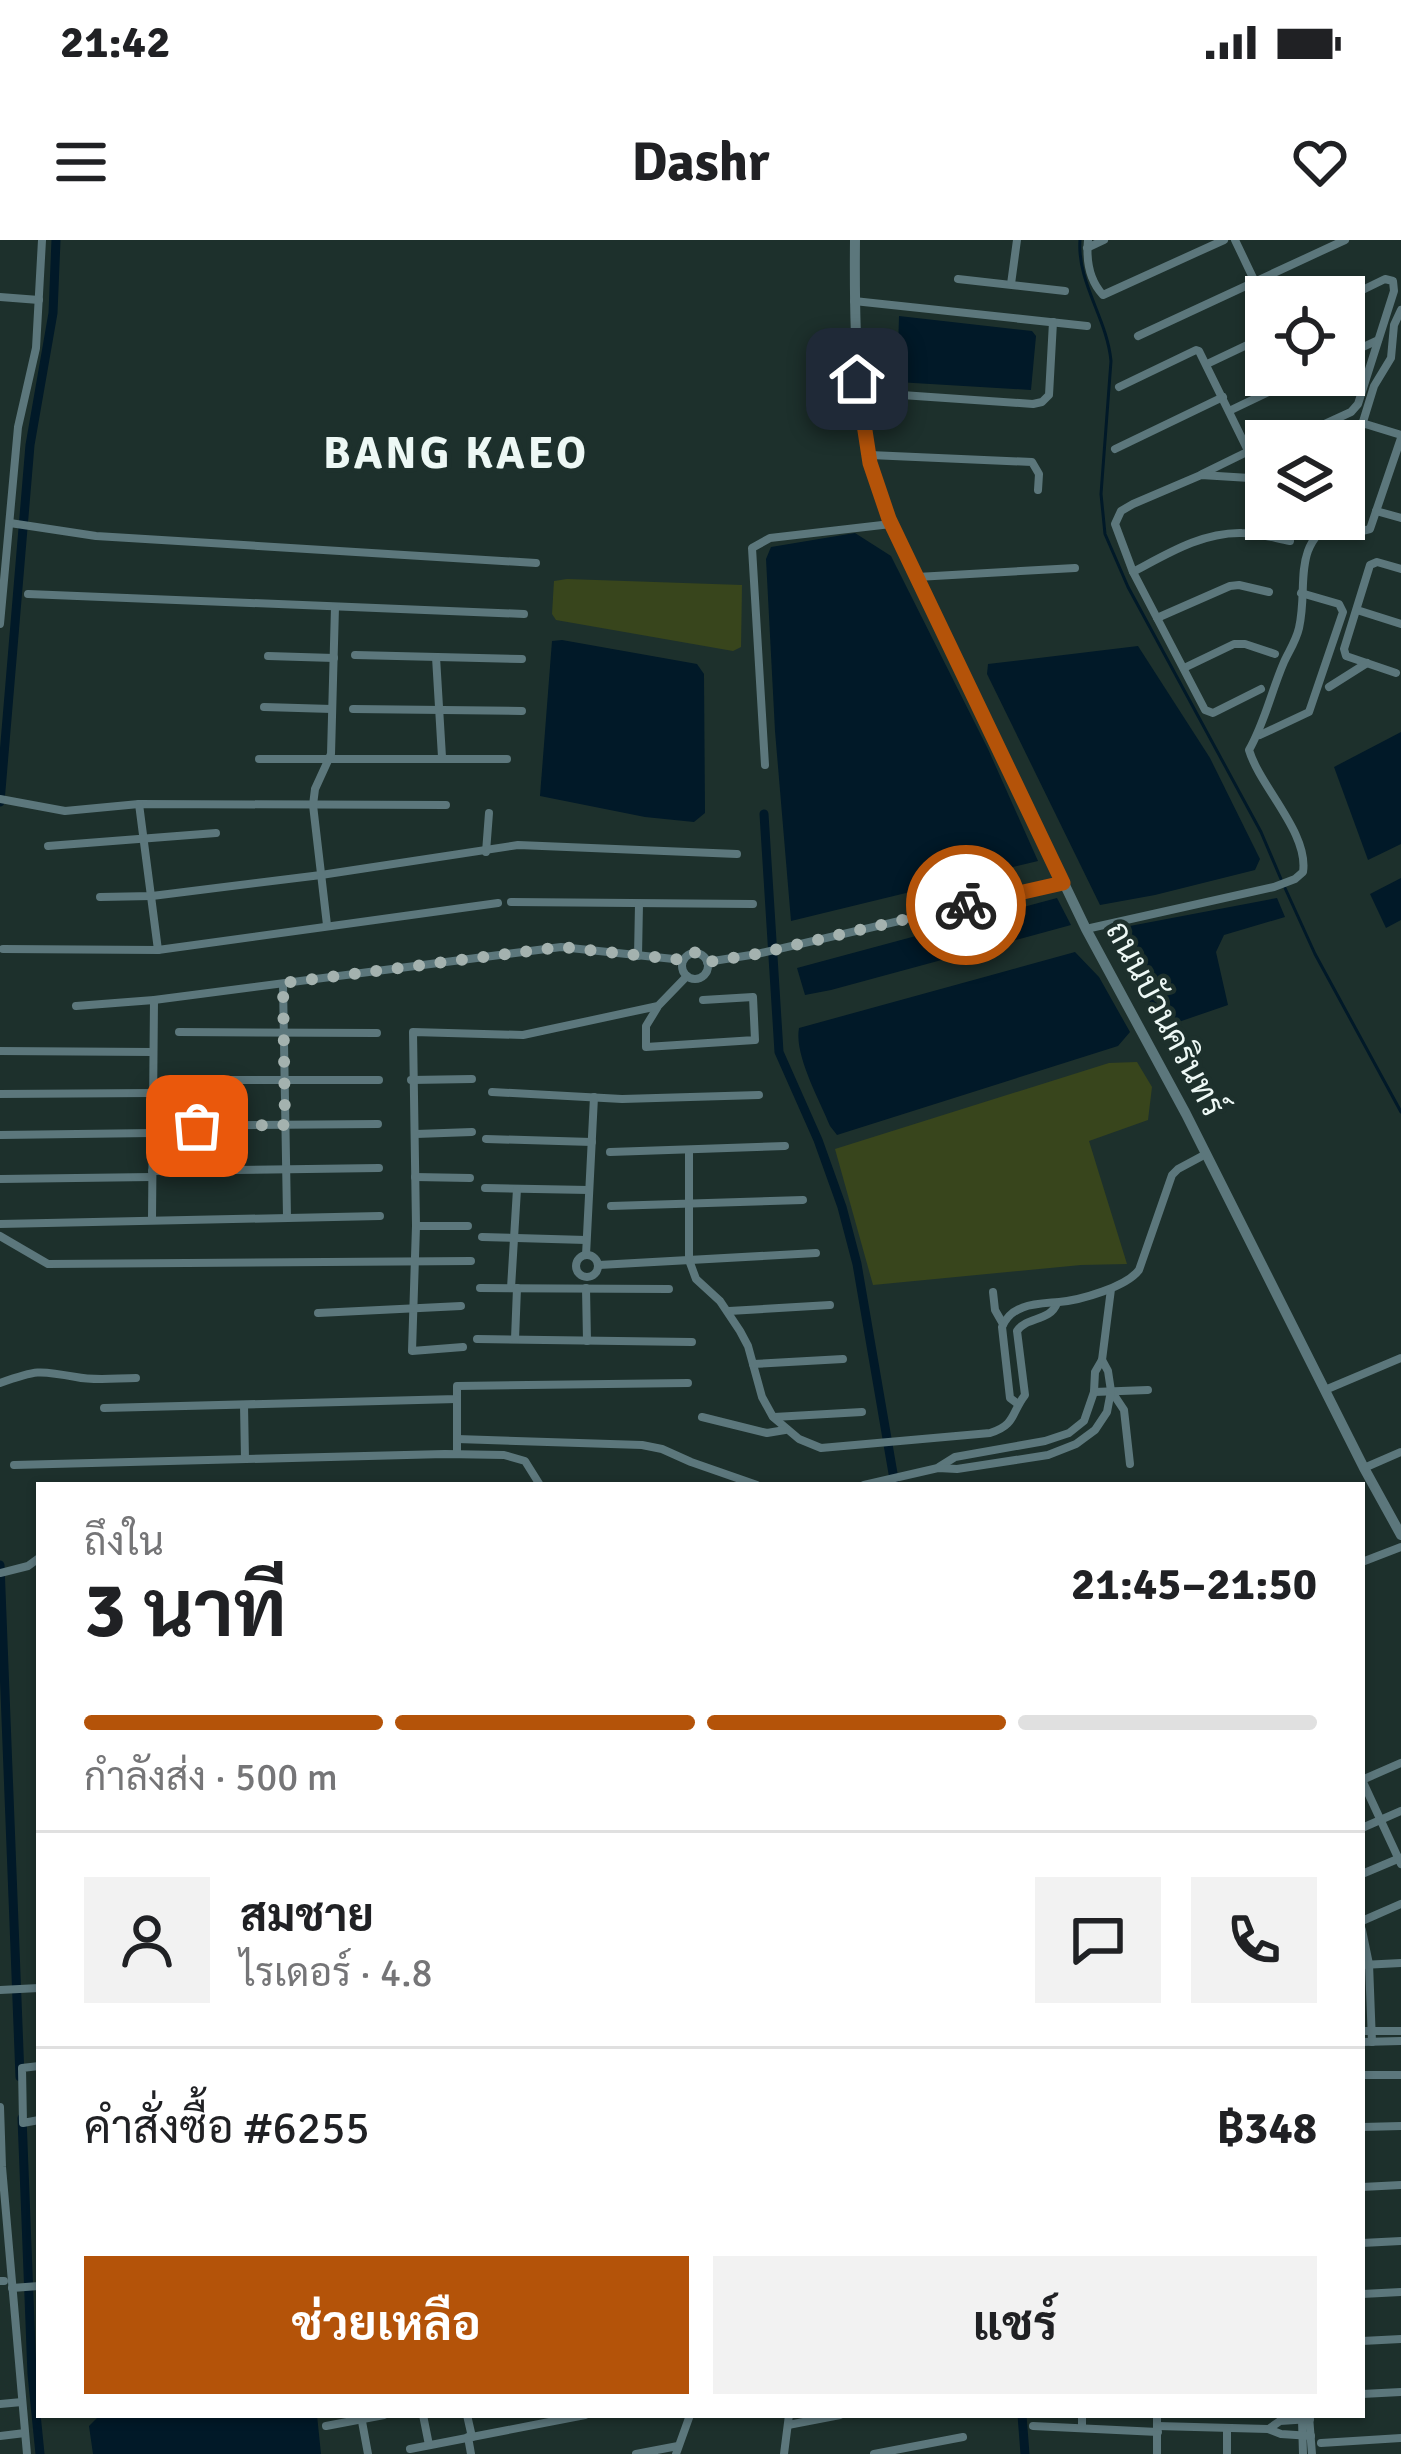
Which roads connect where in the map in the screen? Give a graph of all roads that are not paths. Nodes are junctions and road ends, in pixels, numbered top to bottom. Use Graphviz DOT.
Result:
graph roads {
  1 [pos="42,240"];
  2 [pos="855,240"];
  3 [pos="1017,240"];
  4 [pos="1104,240"];
  5 [pos="1224,240"];
  6 [pos="1235,240"];
  7 [pos="1345,240"];
  8 [pos="1087,244"];
  9 [pos="1252,276"];
  10 [pos="1268,276"];
  11 [pos="958,279"];
  12 [pos="1011,284"];
  13 [pos="1245,287"];
  14 [pos="1365,289"];
  15 [pos="1065,291"];
  16 [pos="0,297"];
  17 [pos="39,300"];
  18 [pos="854,301"];
  19 [pos="1401,310"];
  20 [pos="1054,322"];
  21 [pos="1087,326"];
  22 [pos="1138,336"];
  23 [pos="1378,340"];
  24 [pos="1245,346"];
  25 [pos="1365,346"];
  26 [pos="1207,364"];
  27 [pos="1119,388"];
  28 [pos="858,392"];
  29 [pos="1260,396"];
  30 [pos="1222,397"];
  31 [pos="1229,411"];
  32 [pos="1333,420"];
  33 [pos="1363,420"];
  34 [pos="1365,424"];
  35 [pos="1401,436"];
  36 [pos="1245,443"];
  37 [pos="1115,449"];
  38 [pos="1245,453"];
  39 [pos="868,454"];
  40 [pos="15,460"];
  41 [pos="2,462"];
  42 [pos="1201,475"];
  43 [pos="1245,478"];
  44 [pos="1038,490"];
  45 [pos="1376,511"];
  46 [pos="1401,518"];
  47 [pos="11,524"];
  48 [pos="891,524"];
  49 [pos="1365,531"];
  50 [pos="1313,540"];
  51 [pos="1290,541"];
  52 [pos="536,562"];
  53 [pos="1075,568"];
  54 [pos="1401,569"];
  55 [pos="1133,572"];
  56 [pos="916,578"];
  57 [pos="1269,592"];
  58 [pos="1300,593"];
  59 [pos="28,594"];
  60 [pos="335,607"];
  61 [pos="1358,610"];
  62 [pos="524,614"];
  63 [pos="1157,618"];
  64 [pos="0,624"];
  65 [pos="1401,624"];
  66 [pos="1275,654"];
  67 [pos="355,655"];
  68 [pos="268,656"];
  69 [pos="436,657"];
  70 [pos="334,658"];
  71 [pos="522,659"];
  72 [pos="1367,663"];
  73 [pos="1184,668"];
  74 [pos="1396,673"];
  75 [pos="1329,687"];
  76 [pos="1261,689"];
  77 [pos="264,707"];
  78 [pos="332,709"];
  79 [pos="353,709"];
  80 [pos="439,710"];
  81 [pos="522,711"];
  82 [pos="1258,736"];
  83 [pos="442,757"];
  84 [pos="329,758"];
  85 [pos="260,759"];
  86 [pos="506,759"];
  87 [pos="765,765"];
  88 [pos="0,799"];
  89 [pos="139,804"];
  90 [pos="446,805"];
  91 [pos="314,806"];
  92 [pos="489,813"];
  93 [pos="216,833"];
  94 [pos="144,840"];
  95 [pos="47,846"];
  96 [pos="486,852"];
  97 [pos="737,854"];
  98 [pos="321,875"];
  99 [pos="1063,883"];
  100 [pos="100,896"];
  101 [pos="152,896"];
  102 [pos="511,902"];
  103 [pos="498,903"];
  104 [pos="639,904"];
  105 [pos="753,904"];
  106 [pos="327,926"];
  107 [pos="1086,929"];
  108 [pos="3,949"];
  109 [pos="158,950"];
  110 [pos="638,956"];
  111 [pos="683,960"];
  112 [pos="707,962"];
  113 [pos="687,976"];
  114 [pos="283,983"];
  115 [pos="154,1000"];
  116 [pos="703,1000"];
  117 [pos="76,1006"];
  118 [pos="658,1006"];
  119 [pos="179,1032"];
  120 [pos="284,1033"];
  121 [pos="377,1033"];
  122 [pos="0,1051"];
  123 [pos="153,1052"];
  124 [pos="412,1079"];
  125 [pos="472,1079"];
  126 [pos="180,1080"];
  127 [pos="284,1080"];
  128 [pos="379,1080"];
  129 [pos="492,1092"];
  130 [pos="153,1093"];
  131 [pos="0,1094"];
  132 [pos="759,1095"];
  133 [pos="594,1097"];
  134 [pos="377,1124"];
  135 [pos="285,1125"];
  136 [pos="153,1130"];
  137 [pos="472,1132"];
  138 [pos="0,1135"];
  139 [pos="416,1135"];
  140 [pos="486,1139"];
  141 [pos="592,1142"];
  142 [pos="785,1146"];
  143 [pos="689,1151"];
  144 [pos="610,1152"];
  145 [pos="1206,1154"];
  146 [pos="379,1168"];
  147 [pos="286,1169"];
  148 [pos="152,1174"];
  149 [pos="415,1177"];
  150 [pos="0,1178"];
  151 [pos="470,1178"];
  152 [pos="485,1188"];
  153 [pos="518,1189"];
  154 [pos="590,1190"];
  155 [pos="803,1200"];
  156 [pos="689,1205"];
  157 [pos="611,1206"];
  158 [pos="380,1216"];
  159 [pos="287,1217"];
  160 [pos="152,1220"];
  161 [pos="0,1224"];
  162 [pos="416,1226"];
  163 [pos="468,1226"];
  164 [pos="0,1235"];
  165 [pos="516,1237"];
  166 [pos="482,1238"];
  167 [pos="586,1240"];
  168 [pos="816,1253"];
  169 [pos="586,1255"];
  170 [pos="689,1260"];
  171 [pos="471,1261"];
  172 [pos="415,1262"];
  173 [pos="599,1265"];
  174 [pos="587,1283"];
  175 [pos="480,1288"];
  176 [pos="514,1288"];
  177 [pos="1111,1288"];
  178 [pos="669,1289"];
  179 [pos="993,1292"];
  180 [pos="1057,1303"];
  181 [pos="830,1305"];
  182 [pos="461,1306"];
  183 [pos="1025,1307"];
  184 [pos="414,1308"];
  185 [pos="728,1311"];
  186 [pos="318,1313"];
  187 [pos="1030,1322"];
  188 [pos="1003,1324"];
  189 [pos="476,1339"];
  190 [pos="515,1340"];
  191 [pos="587,1341"];
  192 [pos="692,1342"];
  193 [pos="463,1347"];
  194 [pos="1401,1358"];
  195 [pos="843,1359"];
  196 [pos="1102,1360"];
  197 [pos="753,1364"];
  198 [pos="136,1378"];
  199 [pos="0,1383"];
  200 [pos="688,1383"];
  201 [pos="1148,1390"];
  202 [pos="1325,1390"];
  203 [pos="1112,1391"];
  204 [pos="1094,1392"];
  205 [pos="457,1399"];
  206 [pos="1018,1404"];
  207 [pos="244,1405"];
  208 [pos="104,1408"];
  209 [pos="862,1412"];
  210 [pos="702,1417"];
  211 [pos="773,1417"];
  212 [pos="785,1430"];
  213 [pos="457,1439"];
  214 [pos="1045,1441"];
  215 [pos="1401,1452"];
  216 [pos="457,1454"];
  217 [pos="1048,1455"];
  218 [pos="245,1459"];
  219 [pos="1130,1464"];
  220 [pos="14,1465"];
  221 [pos="938,1468"];
  222 [pos="1364,1468"];
  223 [pos="538,1482"];
  224 [pos="748,1482"];
  225 [pos="879,1482"];
  226 [pos="1401,1535"];
  227 [pos="1401,1547"];
  228 [pos="36,1560"];
  229 [pos="1365,1561"];
  230 [pos="3,1572"];
  231 [pos="1401,1763"];
  232 [pos="1365,1779"];
  233 [pos="1365,1786"];
  234 [pos="1401,1811"];
  235 [pos="1381,1820"];
  236 [pos="1365,1827"];
  237 [pos="1400,1860"];
  238 [pos="1365,1873"];
  239 [pos="1401,1904"];
  240 [pos="1365,1920"];
  241 [pos="1401,1963"];
  242 [pos="1365,1964"];
  243 [pos="36,1988"];
  244 [pos="1,1990"];
  245 [pos="1401,2031"];
  246 [pos="1367,2036"];
  247 [pos="1401,2041"];
  248 [pos="36,2066"];
  249 [pos="1365,2075"];
  250 [pos="1401,2075"];
  251 [pos="0,2107"];
  252 [pos="36,2120"];
  253 [pos="1401,2126"];
  254 [pos="1365,2127"];
  255 [pos="1,2153"];
  256 [pos="1401,2185"];
  257 [pos="1365,2187"];
  258 [pos="1401,2241"];
  259 [pos="1365,2243"];
  260 [pos="4,2247"];
  261 [pos="5,2283"];
  262 [pos="36,2286"];
  263 [pos="1401,2291"];
  264 [pos="1365,2294"];
  265 [pos="1401,2339"];
  266 [pos="1365,2341"];
  267 [pos="1401,2392"];
  268 [pos="1365,2394"];
  269 [pos="22,2402"];
  270 [pos="0,2404"];
  271 [pos="357,2418"];
  272 [pos="361,2418"];
  273 [pos="424,2418"];
  274 [pos="467,2418"];
  275 [pos="513,2418"];
  276 [pos="558,2418"];
  277 [pos="689,2418"];
  278 [pos="1082,2418"];
  279 [pos="1300,2418"];
  280 [pos="1306,2418"];
  281 [pos="789,2420"];
  282 [pos="1158,2424"];
  283 [pos="326,2426"];
  284 [pos="1033,2426"];
  285 [pos="515,2428"];
  286 [pos="1082,2428"];
  287 [pos="1228,2428"];
  288 [pos="1268,2428"];
  289 [pos="25,2433"];
  290 [pos="0,2436"];
  291 [pos="1307,2436"];
  292 [pos="470,2437"];
  293 [pos="963,2437"];
  294 [pos="1401,2438"];
  295 [pos="1321,2443"];
  296 [pos="429,2445"];
  297 [pos="410,2449"];
  298 [pos="677,2450"];
  299 [pos="27,2454"];
  300 [pos="368,2454"];
  301 [pos="471,2454"];
  302 [pos="636,2454"];
  303 [pos="784,2454"];
  304 [pos="874,2454"];
  305 [pos="1157,2454"];
  306 [pos="1227,2454"];
  307 [pos="1308,2454"];
  1 -- 17 [label="street"];
  2 -- 18 [label="street, ถนนบัวนครินทร์"];
  3 -- 12 [label="street"];
  4 -- 8 [label="street"];
  5 -- 8 [label="street"];
  6 -- 9 [label="street"];
  7 -- 10 [label="street"];
  11 -- 12 [label="street"];
  12 -- 15 [label="street"];
  13 -- 22 [label="street"];
  14 -- 23 [label="street"];
  16 -- 17 [label="street"];
  17 -- 40 [label="street"];
  18 -- 20 [label="street"];
  18 -- 28 [label="street, ถนนบัวนครินทร์"];
  19 -- 33 [label="street"];
  20 -- 21 [label="street"];
  20 -- 28 [label="street"];
  23 -- 25 [label="street"];
  23 -- 32 [label="street"];
  24 -- 26 [label="street"];
  26 -- 27 [label="street"];
  26 -- 30 [label="street"];
  28 -- 39 [label="street, ถนนบัวนครินทร์"];
  29 -- 31 [label="street"];
  30 -- 31 [label="street"];
  30 -- 37 [label="street"];
  31 -- 36 [label="street"];
  34 -- 35 [label="street"];
  35 -- 45 [label="street"];
  38 -- 42 [label="street"];
  39 -- 44 [label="street"];
  39 -- 48 [label="street, ถนนบัวนครินทร์"];
  40 -- 41 [label="street"];
  40 -- 47 [label="street"];
  42 -- 43 [label="street"];
  42 -- 55 [label="street"];
  45 -- 46 [label="street"];
  45 -- 49 [label="street"];
  47 -- 52 [label="street"];
  47 -- 64 [label="street"];
  48 -- 56 [label="street, ถนนบัวนครินทร์"];
  48 -- 87 [label="street"];
  50 -- 58 [label="street"];
  51 -- 55 [label="street"];
  53 -- 56 [label="street"];
  54 -- 61 [label="street"];
  55 -- 63 [label="street"];
  56 -- 99 [label="street, ถนนบัวนครินทร์"];
  57 -- 63 [label="street"];
  58 -- 82 [label="street"];
  58 -- 82 [label="street"];
  59 -- 60 [label="street"];
  60 -- 62 [label="street"];
  60 -- 70 [label="street"];
  61 -- 65 [label="street"];
  61 -- 72 [label="street"];
  63 -- 73 [label="street"];
  66 -- 73 [label="street"];
  67 -- 69 [label="street"];
  68 -- 70 [label="street"];
  69 -- 71 [label="street"];
  69 -- 80 [label="street"];
  70 -- 78 [label="street"];
  72 -- 74 [label="street"];
  72 -- 75 [label="street"];
  73 -- 76 [label="street"];
  77 -- 78 [label="street"];
  78 -- 84 [label="street"];
  79 -- 80 [label="street"];
  80 -- 81 [label="street"];
  80 -- 83 [label="street"];
  82 -- 107 [label="street"];
  83 -- 84 [label="street"];
  83 -- 86 [label="street"];
  84 -- 85 [label="street"];
  84 -- 91 [label="street"];
  88 -- 89 [label="street"];
  89 -- 91 [label="street"];
  89 -- 94 [label="street"];
  90 -- 91 [label="street"];
  91 -- 98 [label="street"];
  92 -- 96 [label="street"];
  93 -- 94 [label="street"];
  94 -- 95 [label="street"];
  94 -- 101 [label="street"];
  96 -- 97 [label="street"];
  96 -- 98 [label="street"];
  98 -- 101 [label="street"];
  98 -- 106 [label="street"];
  99 -- 107 [label="street, ถนนบัวนครินทร์"];
  99 -- 112 [label="street"];
  100 -- 101 [label="street"];
  101 -- 109 [label="street"];
  102 -- 104 [label="street"];
  103 -- 106 [label="street"];
  104 -- 105 [label="street"];
  104 -- 110 [label="street"];
  106 -- 109 [label="street"];
  107 -- 145 [label="street, ถนนบัวนครินทร์"];
  108 -- 109 [label="street"];
  110 -- 111 [label="street"];
  110 -- 114 [label="street"];
  111 -- 112 [label="street"];
  111 -- 113 [label="street"];
  112 -- 113 [label="street"];
  113 -- 118 [label="street"];
  114 -- 115 [label="street"];
  114 -- 120 [label="street"];
  115 -- 117 [label="street"];
  115 -- 123 [label="street"];
  116 -- 118 [label="street"];
  118 -- 124 [label="street"];
  119 -- 120 [label="street"];
  120 -- 121 [label="street"];
  120 -- 127 [label="street"];
  122 -- 123 [label="street"];
  123 -- 130 [label="street"];
  124 -- 125 [label="street"];
  124 -- 139 [label="street"];
  126 -- 127 [label="street"];
  127 -- 128 [label="street"];
  127 -- 135 [label="street"];
  129 -- 133 [label="street"];
  130 -- 131 [label="street"];
  130 -- 136 [label="street"];
  132 -- 133 [label="street"];
  133 -- 141 [label="street"];
  134 -- 135 [label="street"];
  135 -- 136 [label="street"];
  135 -- 147 [label="street"];
  136 -- 138 [label="street"];
  136 -- 148 [label="street"];
  137 -- 139 [label="street"];
  139 -- 149 [label="street"];
  140 -- 141 [label="street"];
  141 -- 154 [label="street"];
  142 -- 143 [label="street"];
  143 -- 144 [label="street"];
  143 -- 156 [label="street"];
  145 -- 177 [label="street"];
  145 -- 202 [label="street, ถนนบัวนครินทร์"];
  146 -- 147 [label="street"];
  147 -- 148 [label="street"];
  147 -- 159 [label="street"];
  148 -- 150 [label="street"];
  148 -- 160 [label="street"];
  149 -- 151 [label="street"];
  149 -- 162 [label="street"];
  152 -- 153 [label="street"];
  153 -- 154 [label="street"];
  153 -- 165 [label="street"];
  154 -- 167 [label="street"];
  155 -- 156 [label="street"];
  156 -- 157 [label="street"];
  156 -- 170 [label="street"];
  158 -- 159 [label="street"];
  159 -- 160 [label="street"];
  160 -- 161 [label="street"];
  162 -- 163 [label="street"];
  162 -- 172 [label="street"];
  164 -- 172 [label="street"];
  165 -- 166 [label="street"];
  165 -- 167 [label="street"];
  165 -- 176 [label="street"];
  167 -- 169 [label="street"];
  168 -- 170 [label="street"];
  169 -- 173 [label="street"];
  169 -- 174 [label="street"];
  170 -- 173 [label="street"];
  170 -- 185 [label="street"];
  171 -- 172 [label="street"];
  172 -- 184 [label="street"];
  173 -- 174 [label="street"];
  174 -- 176 [label="street"];
  174 -- 178 [label="street"];
  174 -- 191 [label="street"];
  175 -- 176 [label="street"];
  176 -- 190 [label="street"];
  177 -- 180 [label="street"];
  177 -- 196 [label="street"];
  179 -- 188 [label="street"];
  180 -- 183 [label="street"];
  180 -- 187 [label="street"];
  181 -- 185 [label="street"];
  182 -- 184 [label="street"];
  183 -- 187 [label="street"];
  183 -- 188 [label="street"];
  184 -- 186 [label="street"];
  184 -- 193 [label="street"];
  185 -- 197 [label="street"];
  187 -- 206 [label="street"];
  188 -- 206 [label="street"];
  189 -- 190 [label="street"];
  190 -- 191 [label="street"];
  191 -- 192 [label="street"];
  194 -- 202 [label="street"];
  195 -- 197 [label="street"];
  196 -- 203 [label="street"];
  196 -- 204 [label="street"];
  197 -- 211 [label="street"];
  198 -- 199 [label="street"];
  200 -- 205 [label="street"];
  201 -- 203 [label="street"];
  202 -- 222 [label="street, ถนนบัวนครินทร์"];
  203 -- 204 [label="street"];
  203 -- 217 [label="street"];
  203 -- 219 [label="street"];
  204 -- 214 [label="street"];
  205 -- 207 [label="street"];
  205 -- 213 [label="street"];
  206 -- 212 [label="street"];
  207 -- 208 [label="street"];
  207 -- 218 [label="street"];
  209 -- 211 [label="street"];
  210 -- 212 [label="street"];
  211 -- 212 [label="street"];
  213 -- 216 [label="street"];
  213 -- 224 [label="street"];
  214 -- 217 [label="street"];
  214 -- 221 [label="street"];
  215 -- 222 [label="street"];
  216 -- 218 [label="street"];
  216 -- 223 [label="street"];
  217 -- 221 [label="street"];
  218 -- 220 [label="street"];
  221 -- 225 [label="street"];
  222 -- 226 [label="street, ถนนบัวนครินทร์"];
  227 -- 229 [label="street"];
  228 -- 230 [label="street"];
  231 -- 232 [label="street"];
  233 -- 235 [label="street"];
  234 -- 235 [label="street"];
  235 -- 236 [label="street"];
  235 -- 237 [label="street"];
  237 -- 238 [label="street"];
  239 -- 240 [label="street"];
  241 -- 242 [label="street"];
  242 -- 246 [label="street"];
  243 -- 244 [label="street"];
  245 -- 246 [label="street"];
  246 -- 247 [label="street"];
  248 -- 252 [label="street"];
  249 -- 250 [label="street"];
  251 -- 255 [label="street"];
  253 -- 254 [label="street"];
  255 -- 260 [label="street"];
  256 -- 257 [label="street"];
  258 -- 259 [label="street"];
  260 -- 261 [label="street"];
  261 -- 262 [label="street"];
  261 -- 269 [label="street"];
  263 -- 264 [label="street"];
  265 -- 266 [label="street"];
  267 -- 268 [label="street"];
  269 -- 270 [label="street"];
  269 -- 289 [label="street"];
  271 -- 283 [label="street"];
  272 -- 300 [label="street"];
  273 -- 296 [label="street"];
  274 -- 292 [label="street"];
  275 -- 285 [label="street"];
  276 -- 285 [label="street"];
  277 -- 298 [label="street"];
  278 -- 286 [label="street"];
  279 -- 288 [label="street"];
  280 -- 291 [label="street"];
  281 -- 303 [label="street"];
  282 -- 286 [label="street"];
  282 -- 287 [label="street"];
  282 -- 305 [label="street"];
  284 -- 286 [label="street"];
  285 -- 292 [label="street"];
  287 -- 288 [label="street"];
  287 -- 306 [label="street"];
  288 -- 291 [label="street"];
  289 -- 290 [label="street"];
  289 -- 299 [label="street"];
  291 -- 307 [label="street"];
  292 -- 296 [label="street"];
  292 -- 301 [label="street"];
  293 -- 304 [label="street"];
  294 -- 295 [label="street"];
  296 -- 297 [label="street"];
  298 -- 302 [label="street"];
}
